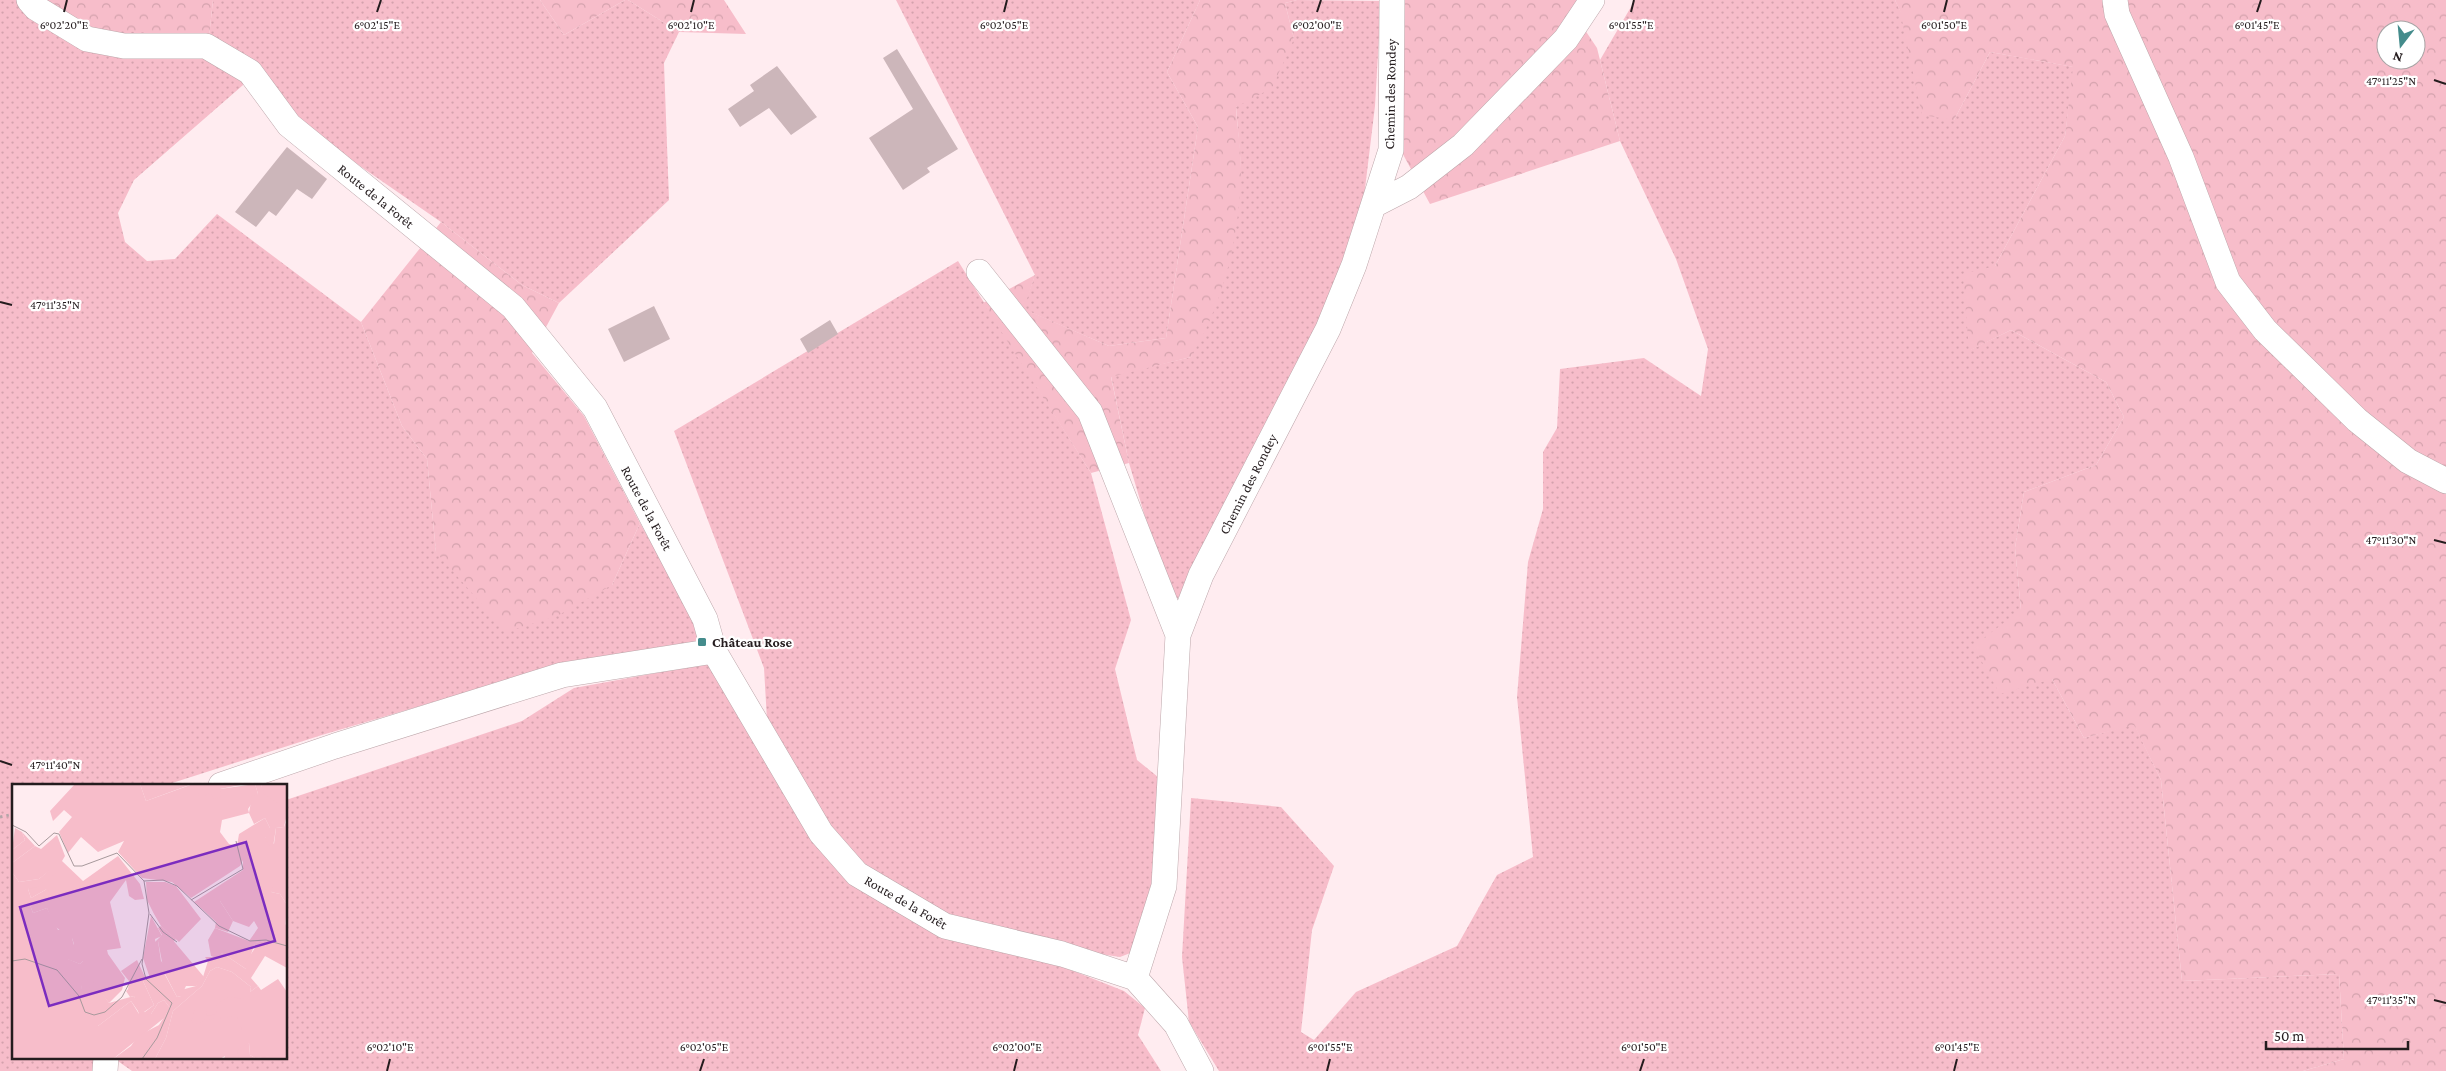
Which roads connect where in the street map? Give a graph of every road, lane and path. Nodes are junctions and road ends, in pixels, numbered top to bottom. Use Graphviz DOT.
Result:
graph roads {
  1 [pos="29,0"];
  2 [pos="1392,0"];
  3 [pos="1592,0"];
  4 [pos="2115,0"];
  5 [pos="1374,205"];
  6 [pos="979,272"];
  7 [pos="2446,481"];
  8 [pos="1178,635"];
  9 [pos="714,651"];
  10 [pos="224,784"];
  11 [pos="1135,978"];
  12 [pos="106,1058"];
  13 [pos="105,1071"];
  14 [pos="1201,1071"];
  1 -- 9 [label="street, Route de la Forêt"];
  2 -- 5 [label="street, Chemin des Rondey"];
  3 -- 5 [label="street"];
  4 -- 7 [label="street"];
  5 -- 8 [label="street, Chemin des Rondey"];
  6 -- 8 [label="street"];
  8 -- 11 [label="street, Chemin des Rondey"];
  9 -- 10 [label="street"];
  9 -- 11 [label="street, Route de la Forêt"];
  11 -- 14 [label="street"];
  12 -- 13 [label="street"];
}
